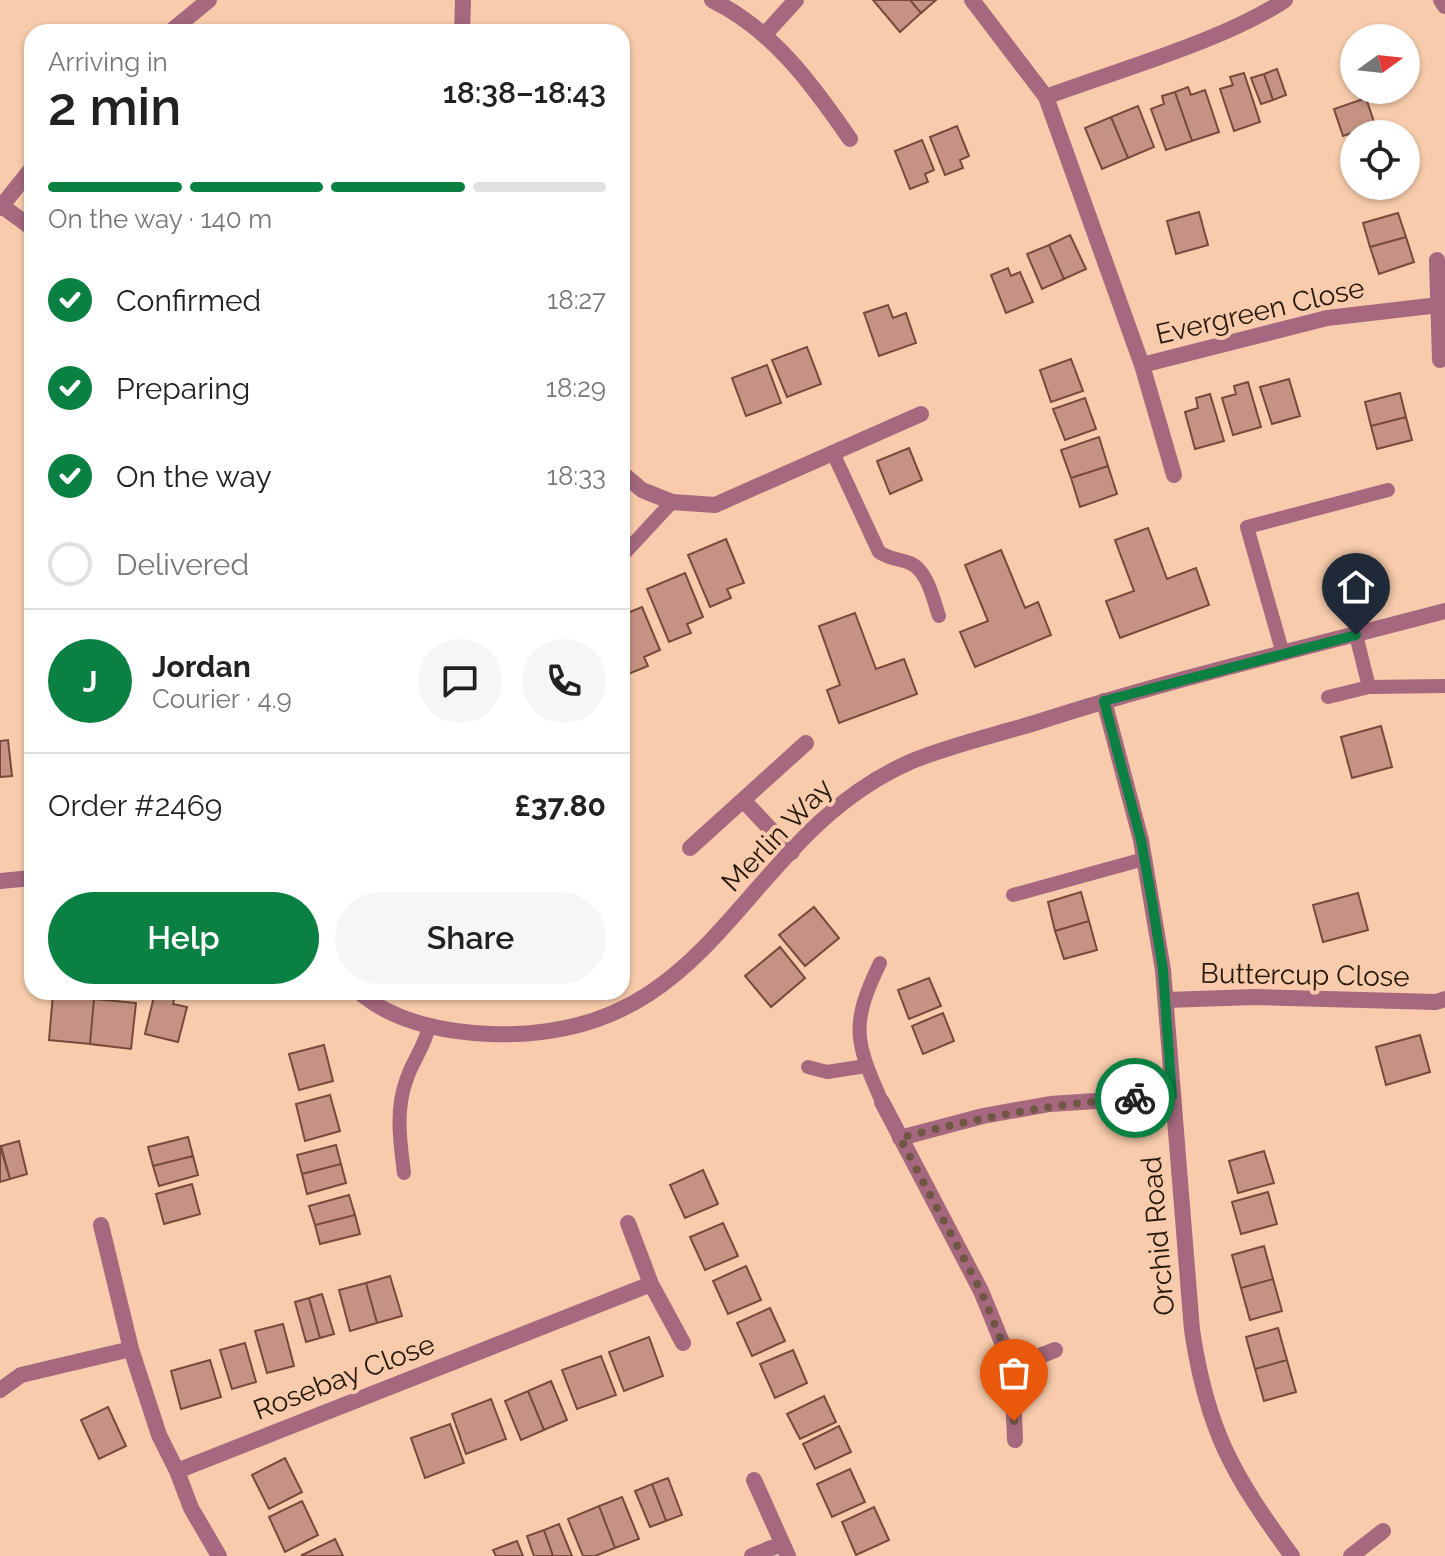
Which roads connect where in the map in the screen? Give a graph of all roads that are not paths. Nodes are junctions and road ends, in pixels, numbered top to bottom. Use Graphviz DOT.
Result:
graph roads {
  1 [pos="209,0"];
  2 [pos="463,0"];
  3 [pos="712,0"];
  4 [pos="796,0"];
  5 [pos="972,0"];
  6 [pos="1285,0"];
  7 [pos="1441,0"];
  8 [pos="1445,6"];
  9 [pos="180,24"];
  10 [pos="462,24"];
  11 [pos="765,34"];
  12 [pos="1046,97"];
  13 [pos="850,139"];
  14 [pos="24,178"];
  15 [pos="1,207"];
  16 [pos="24,223"];
  17 [pos="1437,260"];
  18 [pos="1439,305"];
  19 [pos="1440,360"];
  20 [pos="1142,365"];
  21 [pos="921,414"];
  22 [pos="833,453"];
  23 [pos="1174,475"];
  24 [pos="630,480"];
  25 [pos="1388,490"];
  26 [pos="672,502"];
  27 [pos="630,547"];
  28 [pos="1445,611"];
  29 [pos="939,616"];
  30 [pos="1356,635"];
  31 [pos="1283,654"];
  32 [pos="1445,686"];
  33 [pos="1369,687"];
  34 [pos="1328,697"];
  35 [pos="1104,701"];
  36 [pos="806,743"];
  37 [pos="743,800"];
  38 [pos="690,848"];
  39 [pos="792,852"];
  40 [pos="1144,859"];
  41 [pos="24,879"];
  42 [pos="0,881"];
  43 [pos="1013,895"];
  44 [pos="880,963"];
  45 [pos="368,1000"];
  46 [pos="1166,1000"];
  47 [pos="1445,1000"];
  48 [pos="429,1026"];
  49 [pos="866,1066"];
  50 [pos="808,1067"];
  51 [pos="1172,1096"];
  52 [pos="882,1102"];
  53 [pos="900,1138"];
  54 [pos="404,1173"];
  55 [pos="628,1223"];
  56 [pos="101,1225"];
  57 [pos="651,1284"];
  58 [pos="683,1343"];
  59 [pos="131,1349"];
  60 [pos="1055,1350"];
  61 [pos="1012,1367"];
  62 [pos="0,1390"];
  63 [pos="1015,1440"];
  64 [pos="177,1471"];
  65 [pos="754,1480"];
  66 [pos="1383,1531"];
  67 [pos="785,1550"];
  68 [pos="219,1556"];
  69 [pos="752,1556"];
  70 [pos="1292,1556"];
  71 [pos="1351,1556"];
  1 -- 9 [label="street"];
  2 -- 10 [label="street"];
  3 -- 11 [label="street"];
  4 -- 11 [label="street"];
  5 -- 12 [label="street, Evergreen Close"];
  6 -- 12 [label="street"];
  7 -- 8 [label="street"];
  11 -- 13 [label="street"];
  12 -- 20 [label="street, Evergreen Close"];
  14 -- 15 [label="street"];
  15 -- 16 [label="street"];
  17 -- 18 [label="street"];
  18 -- 19 [label="street"];
  18 -- 20 [label="street, Evergreen Close"];
  20 -- 23 [label="street, Evergreen Close"];
  21 -- 22 [label="street"];
  22 -- 26 [label="street"];
  22 -- 29 [label="lane"];
  24 -- 26 [label="street"];
  25 -- 31 [label="lane"];
  26 -- 27 [label="lane"];
  28 -- 30 [label="street, Merlin Way"];
  30 -- 31 [label="street, Merlin Way"];
  30 -- 33 [label="lane"];
  31 -- 35 [label="street, Merlin Way"];
  32 -- 33 [label="lane"];
  33 -- 34 [label="lane"];
  35 -- 39 [label="street, Merlin Way"];
  35 -- 40 [label="street, Orchid Road"];
  36 -- 37 [label="street"];
  37 -- 38 [label="street"];
  37 -- 39 [label="street"];
  39 -- 48 [label="street, Merlin Way"];
  40 -- 43 [label="lane"];
  40 -- 46 [label="street, Orchid Road"];
  41 -- 42 [label="street"];
  44 -- 49 [label="lane"];
  45 -- 48 [label="street, Merlin Way"];
  46 -- 47 [label="street, Buttercup Close"];
  46 -- 51 [label="street, Orchid Road"];
  48 -- 54 [label="lane"];
  49 -- 50 [label="lane"];
  49 -- 52 [label="lane"];
  51 -- 53 [label="street"];
  51 -- 70 [label="street, Orchid Road"];
  52 -- 53 [label="street"];
  53 -- 61 [label="street"];
  55 -- 57 [label="street"];
  56 -- 59 [label="street"];
  57 -- 58 [label="street"];
  57 -- 64 [label="street, Rosebay Close"];
  59 -- 62 [label="street"];
  59 -- 64 [label="street"];
  60 -- 61 [label="street"];
  61 -- 63 [label="street"];
  64 -- 68 [label="street"];
  65 -- 67 [label="street"];
  66 -- 71 [label="street"];
  67 -- 69 [label="street"];
}
